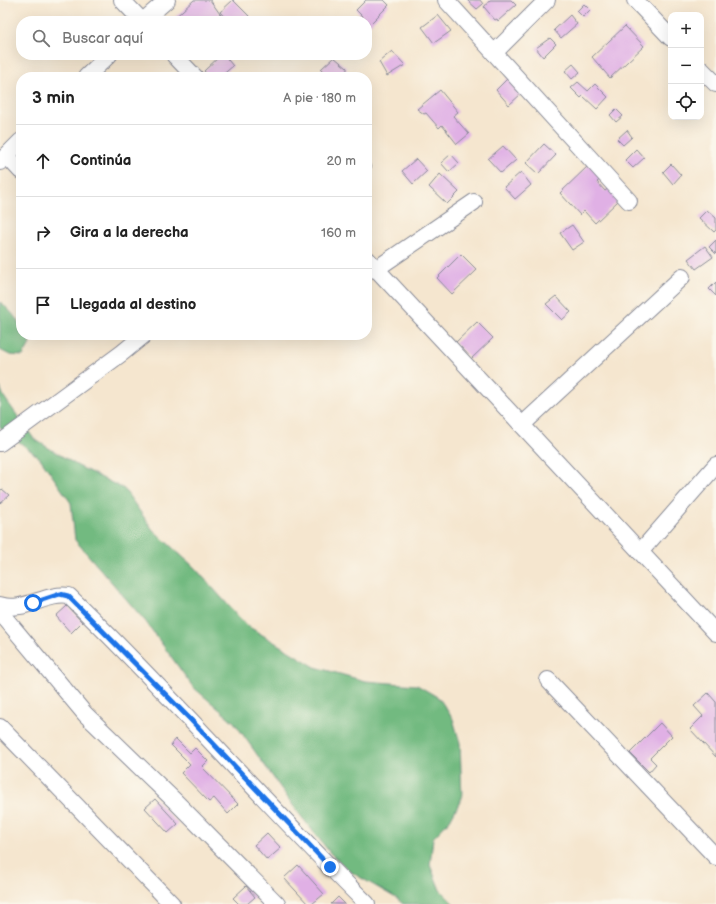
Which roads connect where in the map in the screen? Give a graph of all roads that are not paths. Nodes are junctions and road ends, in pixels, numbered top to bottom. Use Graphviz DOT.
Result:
graph roads {
  1 [pos="122,0"];
  2 [pos="167,0"];
  3 [pos="446,0"];
  4 [pos="547,0"];
  5 [pos="635,0"];
  6 [pos="137,16"];
  7 [pos="148,16"];
  8 [pos="668,35"];
  9 [pos="494,53"];
  10 [pos="104,60"];
  11 [pos="179,60"];
  12 [pos="91,72"];
  13 [pos="190,72"];
  14 [pos="704,72"];
  15 [pos="716,84"];
  16 [pos="16,147"];
  17 [pos="3,159"];
  18 [pos="16,168"];
  19 [pos="629,201"];
  20 [pos="474,202"];
  21 [pos="372,265"];
  22 [pos="372,268"];
  23 [pos="682,277"];
  24 [pos="138,340"];
  25 [pos="522,425"];
  26 [pos="0,443"];
  27 [pos="716,466"];
  28 [pos="640,552"];
  29 [pos="0,605"];
  30 [pos="0,612"];
  31 [pos="716,633"];
  32 [pos="548,680"];
  33 [pos="0,727"];
  34 [pos="716,857"];
  35 [pos="172,904"];
  36 [pos="277,904"];
  37 [pos="368,904"];
  1 -- 6 [label="street"];
  2 -- 7 [label="street"];
  3 -- 9 [label="street"];
  4 -- 9 [label="street"];
  5 -- 8 [label="street"];
  9 -- 19 [label="street"];
  10 -- 12 [label="street"];
  11 -- 13 [label="street"];
  14 -- 15 [label="street"];
  16 -- 17 [label="street"];
  17 -- 18 [label="street"];
  20 -- 21 [label="street"];
  22 -- 25 [label="street"];
  23 -- 25 [label="street"];
  24 -- 26 [label="street"];
  25 -- 28 [label="street"];
  27 -- 28 [label="street"];
  28 -- 31 [label="street"];
  29 -- 37 [label="street"];
  30 -- 36 [label="street"];
  32 -- 34 [label="street"];
  33 -- 35 [label="street"];
}
